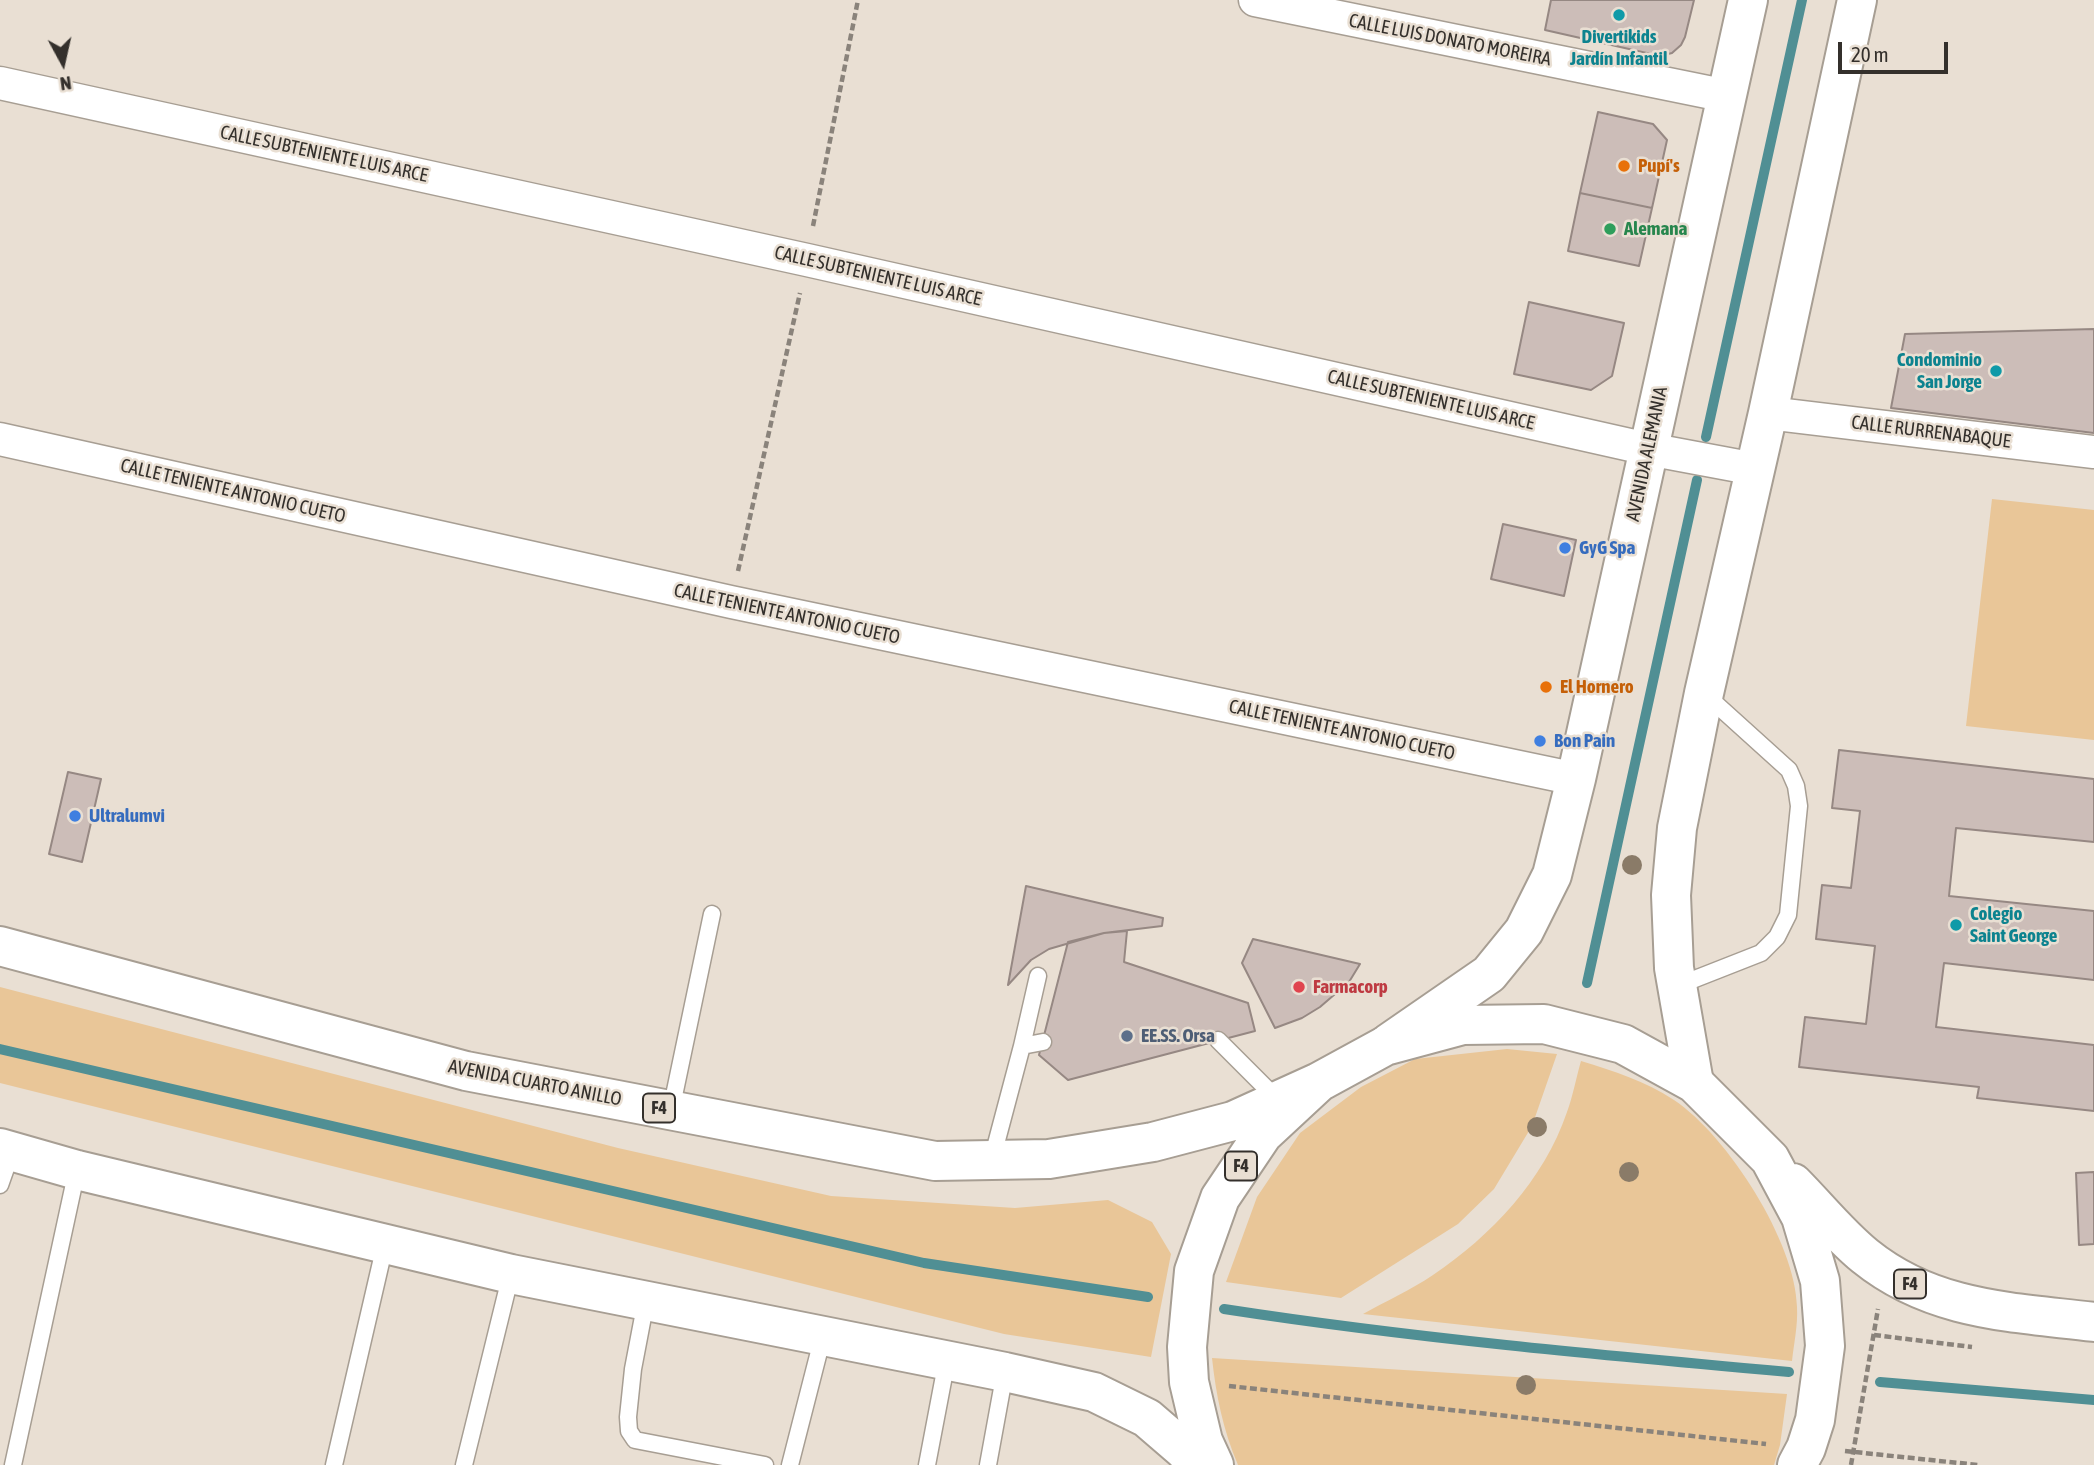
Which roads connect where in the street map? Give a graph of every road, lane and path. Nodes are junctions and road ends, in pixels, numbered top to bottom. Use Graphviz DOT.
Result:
graph roads {
  1 [pos="858,0"];
  2 [pos="1255,0"];
  3 [pos="1748,0"];
  4 [pos="1857,0"];
  5 [pos="0,83"];
  6 [pos="1727,96"];
  7 [pos="807,260"];
  8 [pos="1768,413"];
  9 [pos="0,439"];
  10 [pos="1653,449"];
  11 [pos="2094,452"];
  12 [pos="1748,468"];
  13 [pos="731,603"];
  14 [pos="1703,693"];
  15 [pos="1576,779"];
  16 [pos="712,914"];
  17 [pos="0,946"];
  18 [pos="1038,976"];
  19 [pos="1677,986"];
  20 [pos="1218,1040"];
  21 [pos="1043,1042"];
  22 [pos="1022,1046"];
  23 [pos="1385,1046"];
  24 [pos="1319,1082"];
  25 [pos="1694,1083"];
  26 [pos="1280,1102"];
  27 [pos="671,1110"];
  28 [pos="1770,1159"];
  29 [pos="992,1160"];
  30 [pos="4,1161"];
  31 [pos="77,1170"];
  32 [pos="385,1245"];
  33 [pos="511,1274"];
  34 [pos="646,1301"];
  35 [pos="2094,1322"];
  36 [pos="823,1336"];
  37 [pos="1872,1350"];
  38 [pos="947,1360"];
  39 [pos="1188,1364"];
  40 [pos="1005,1371"];
  41 [pos="1806,1444"];
  42 [pos="1854,1452"];
  43 [pos="13,1465"];
  44 [pos="334,1465"];
  45 [pos="464,1465"];
  46 [pos="765,1465"];
  47 [pos="790,1465"];
  48 [pos="928,1465"];
  49 [pos="988,1465"];
  50 [pos="1198,1465"];
  51 [pos="1214,1465"];
  52 [pos="1851,1465"];
  53 [pos="1978,1465"];
  1 -- 7 [label="path"];
  2 -- 6 [label="street, CALLE LUIS DONATO MOREIRA"];
  3 -- 6 [label="main road, AVENIDA ALEMANIA"];
  4 -- 8 [label="main road"];
  5 -- 7 [label="street, CALLE SUBTENIENTE LUIS ARCE"];
  6 -- 10 [label="main road, AVENIDA ALEMANIA"];
  7 -- 10 [label="street, CALLE SUBTENIENTE LUIS ARCE"];
  7 -- 13 [label="path"];
  8 -- 11 [label="street, CALLE RURRENABAQUE"];
  8 -- 12 [label="main road"];
  9 -- 13 [label="street, CALLE TENIENTE ANTONIO CUETO"];
  10 -- 12 [label="street, CALLE SUBTENIENTE LUIS ARCE"];
  10 -- 15 [label="main road, AVENIDA ALEMANIA"];
  12 -- 14 [label="main road"];
  13 -- 15 [label="street, CALLE TENIENTE ANTONIO CUETO"];
  14 -- 19 [label="main road"];
  14 -- 19 [label="lane"];
  15 -- 23 [label="main road, AVENIDA ALEMANIA"];
  16 -- 27 [label="lane"];
  17 -- 27 [label="main road, AVENIDA CUARTO ANILLO / F4"];
  18 -- 22 [label="lane"];
  19 -- 25 [label="main road"];
  20 -- 26 [label="lane"];
  21 -- 22 [label="lane"];
  22 -- 29 [label="lane"];
  23 -- 24 [label="main road, F4"];
  23 -- 25 [label="main road, F4"];
  24 -- 26 [label="main road, AVENIDA CUARTO ANILLO / F4"];
  24 -- 39 [label="main road, F4"];
  25 -- 28 [label="main road, F4"];
  26 -- 29 [label="main road, AVENIDA CUARTO ANILLO / F4"];
  27 -- 29 [label="main road, AVENIDA CUARTO ANILLO / F4"];
  28 -- 35 [label="main road, F4"];
  28 -- 41 [label="main road, F4"];
  30 -- 31 [label="main road"];
  31 -- 32 [label="main road"];
  31 -- 43 [label="lane"];
  32 -- 33 [label="main road"];
  32 -- 44 [label="lane"];
  33 -- 34 [label="main road"];
  33 -- 45 [label="lane"];
  34 -- 36 [label="main road"];
  34 -- 46 [label="lane"];
  36 -- 38 [label="main road"];
  36 -- 47 [label="lane"];
  37 -- 42 [label="path"];
  38 -- 40 [label="main road"];
  38 -- 48 [label="lane"];
  39 -- 41 [label="path"];
  39 -- 51 [label="main road, F4"];
  40 -- 49 [label="lane"];
  40 -- 50 [label="main road"];
  41 -- 42 [label="path"];
  42 -- 52 [label="path"];
  42 -- 53 [label="path"];
}
